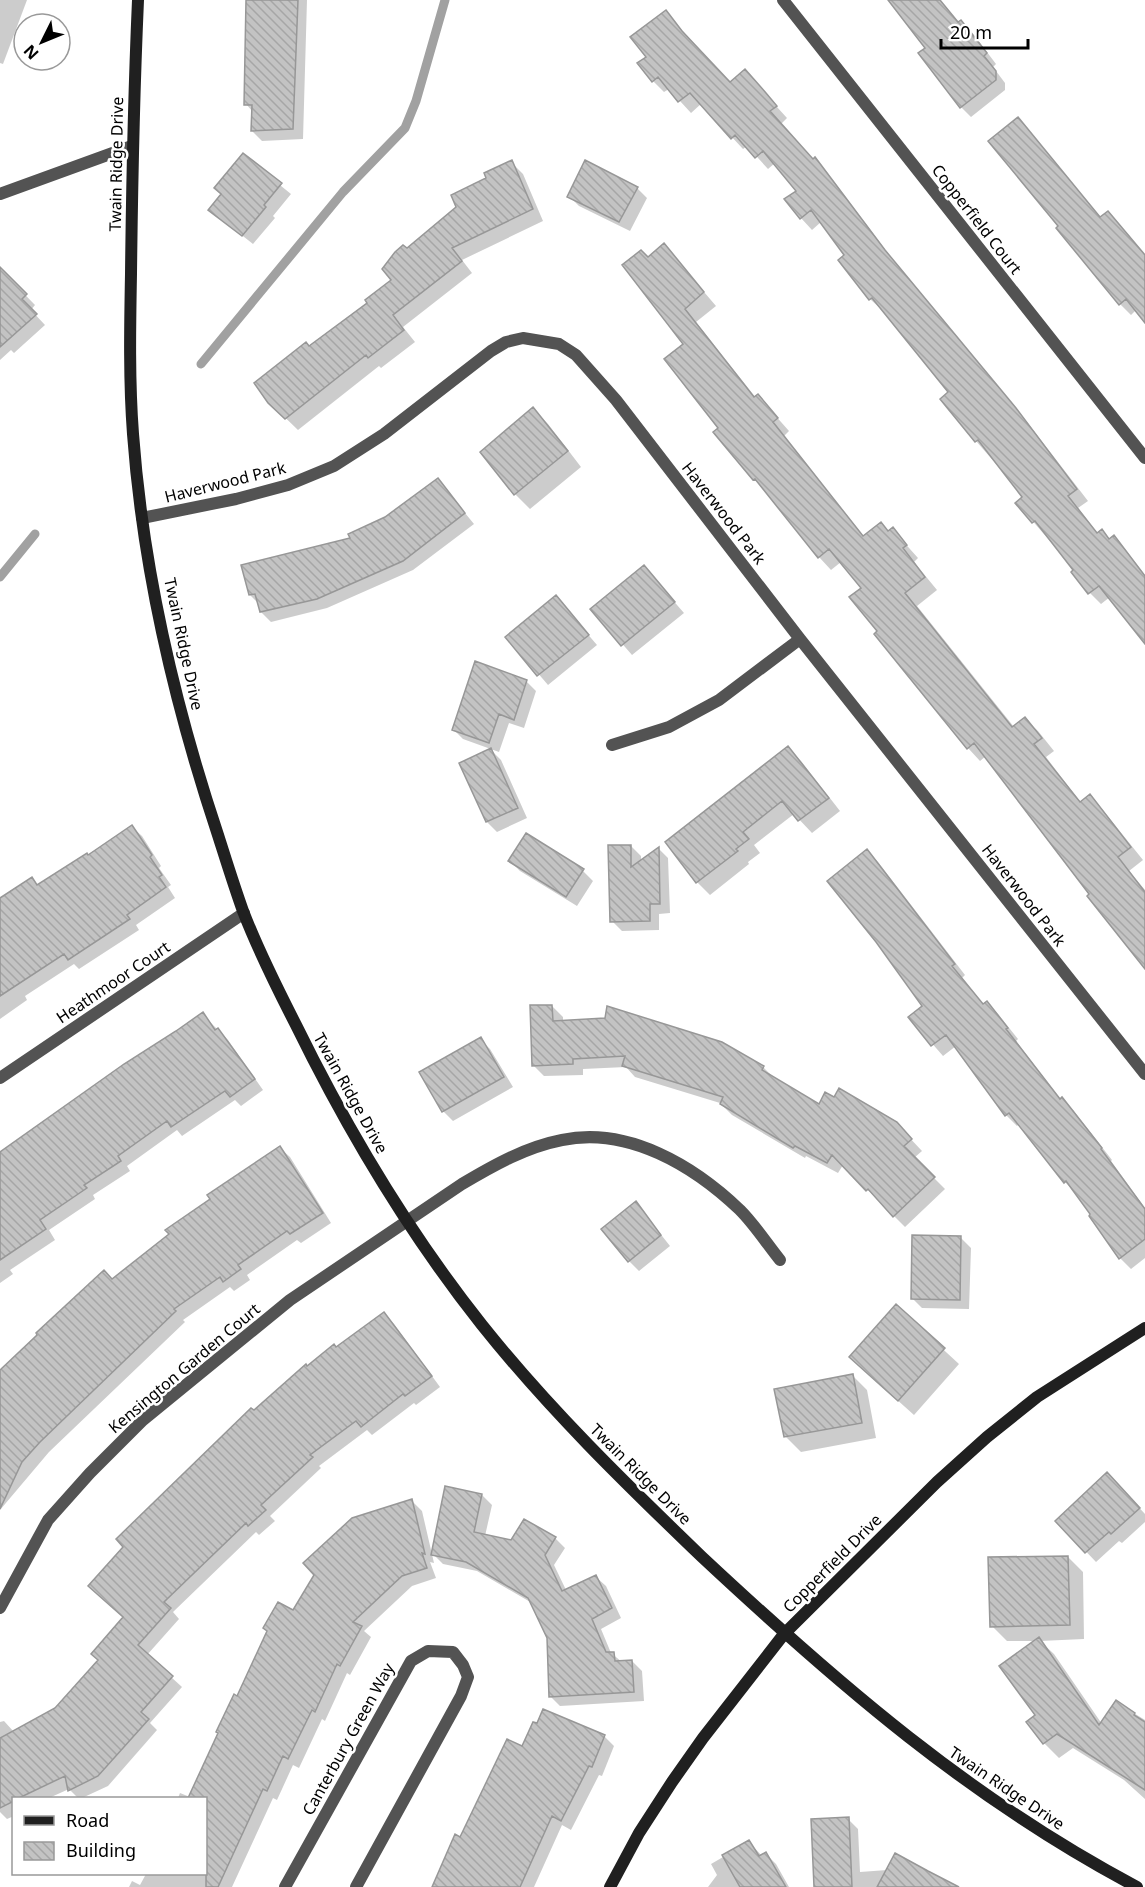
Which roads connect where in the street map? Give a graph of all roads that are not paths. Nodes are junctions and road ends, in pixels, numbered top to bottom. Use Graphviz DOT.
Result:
graph roads {
  1 [pos="138,0"];
  2 [pos="783,0"];
  3 [pos="132,146"];
  4 [pos="0,194"];
  5 [pos="1145,458"];
  6 [pos="142,518"];
  7 [pos="800,639"];
  8 [pos="612,745"];
  9 [pos="244,913"];
  10 [pos="1145,1074"];
  11 [pos="0,1078"];
  12 [pos="408,1222"];
  13 [pos="780,1260"];
  14 [pos="1145,1328"];
  15 [pos="0,1608"];
  16 [pos="784,1634"];
  17 [pos="285,1887"];
  18 [pos="356,1887"];
  19 [pos="610,1887"];
  20 [pos="1137,1887"];
  1 -- 3 [label="street, Twain Ridge Drive"];
  2 -- 5 [label="street, Copperfield Court"];
  3 -- 4 [label="street"];
  3 -- 6 [label="street, Twain Ridge Drive"];
  6 -- 7 [label="street, Haverwood Park"];
  6 -- 9 [label="street, Twain Ridge Drive"];
  7 -- 8 [label="street"];
  7 -- 10 [label="street, Haverwood Park"];
  9 -- 11 [label="street, Heathmoor Court"];
  9 -- 12 [label="street, Twain Ridge Drive"];
  12 -- 13 [label="street, Kensington Garden Court"];
  12 -- 15 [label="street, Kensington Garden Court"];
  12 -- 16 [label="street, Twain Ridge Drive"];
  14 -- 16 [label="street, Copperfield Drive"];
  16 -- 19 [label="street, Copperfield Drive"];
  16 -- 20 [label="street, Twain Ridge Drive"];
  17 -- 18 [label="street, Canterbury Green Way"];
}
